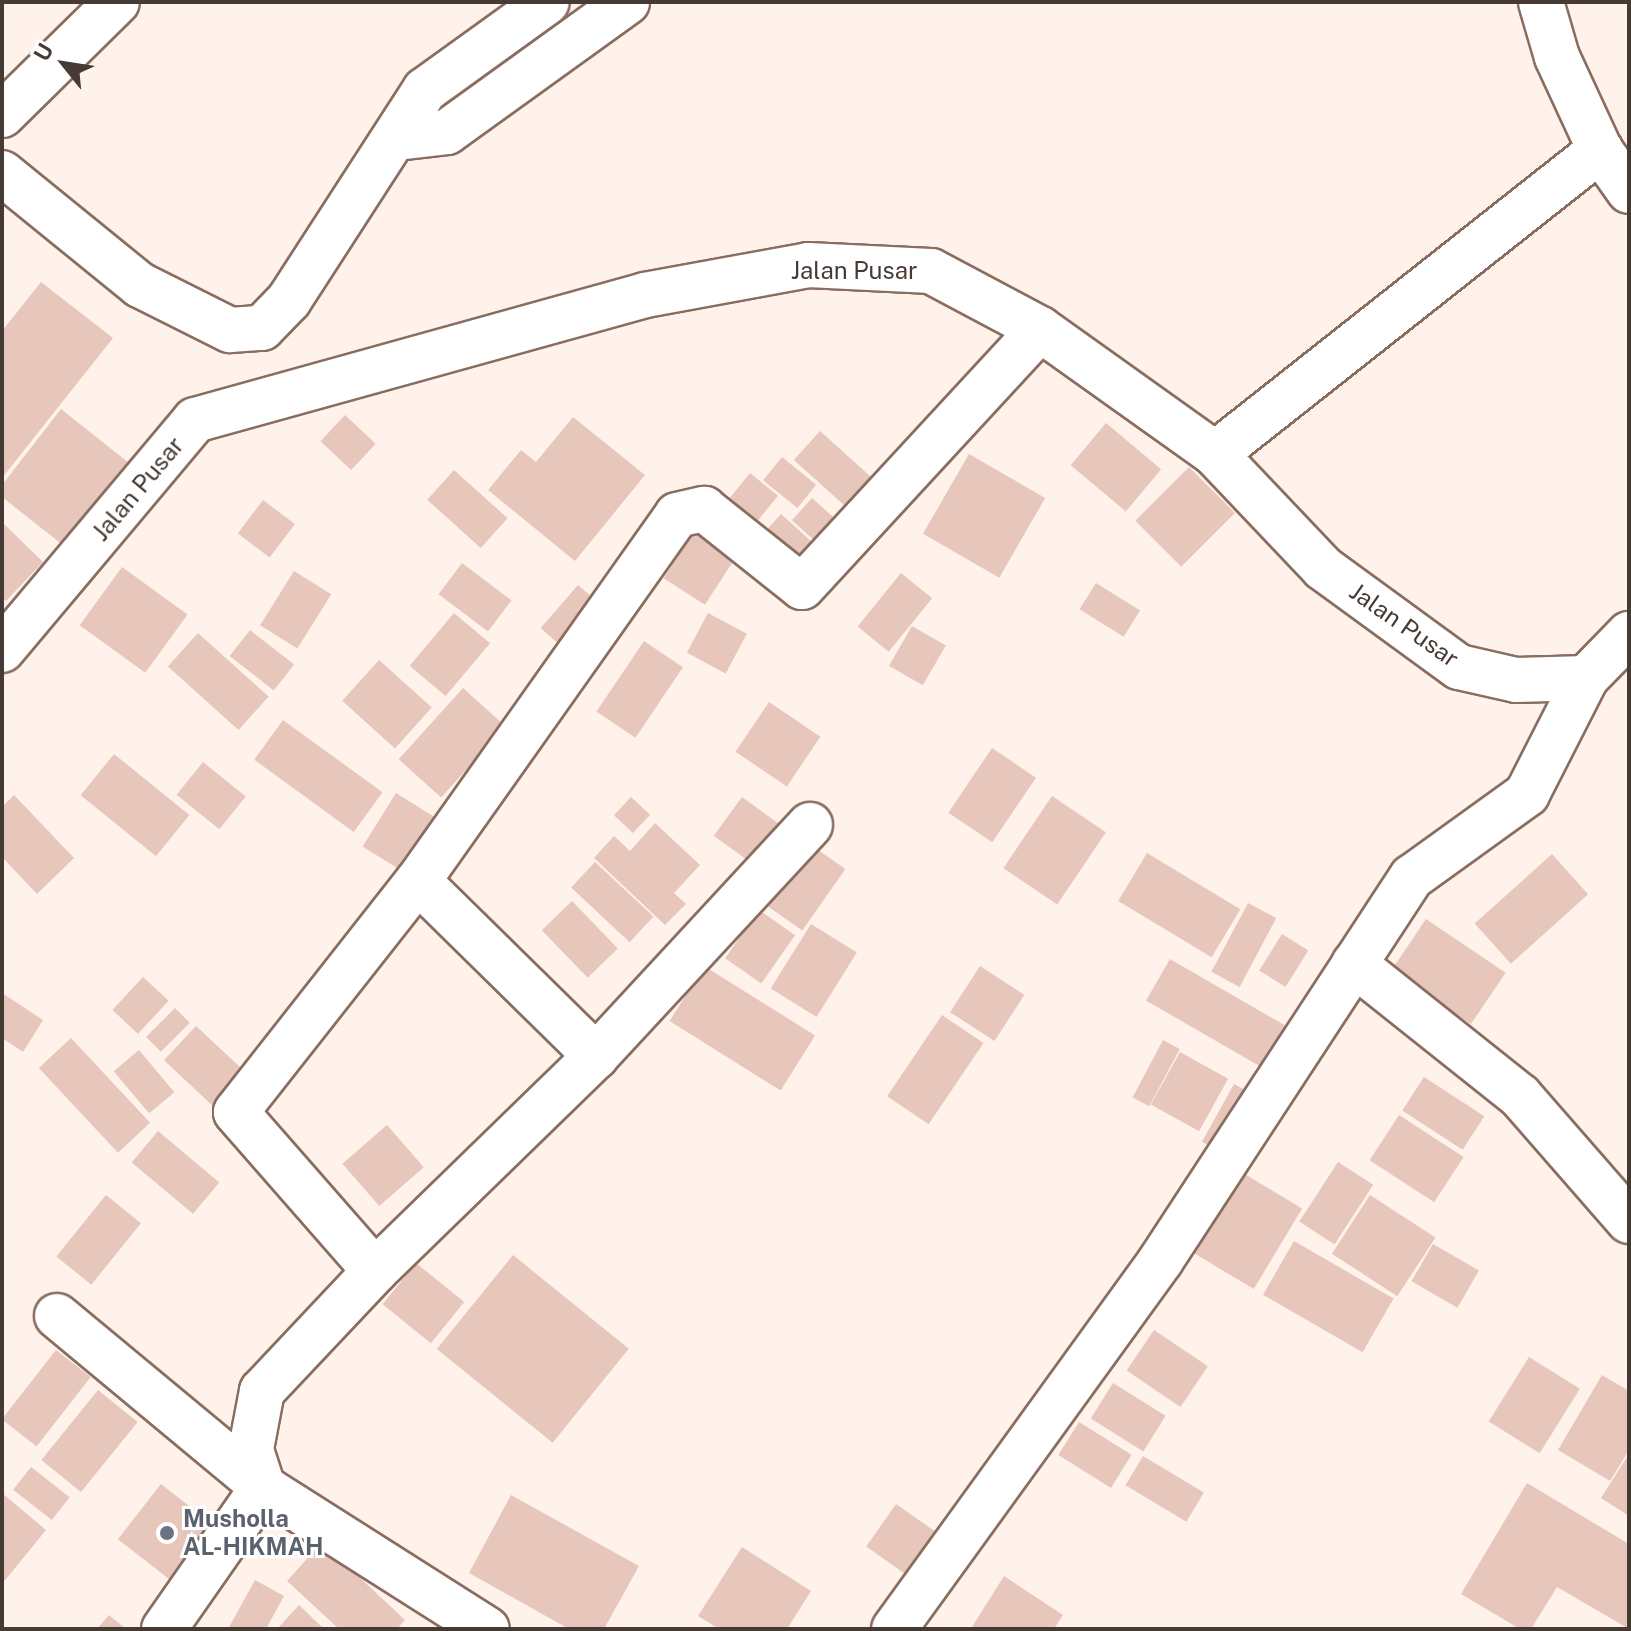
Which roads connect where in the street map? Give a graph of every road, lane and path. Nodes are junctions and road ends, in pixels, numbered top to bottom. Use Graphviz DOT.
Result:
graph roads {
  1 [pos="117,2"];
  2 [pos="547,2"];
  3 [pos="627,2"];
  4 [pos="1541,2"];
  5 [pos="476,53"];
  6 [pos="505,91"];
  7 [pos="2,115"];
  8 [pos="397,138"];
  9 [pos="1600,150"];
  10 [pos="2,173"];
  11 [pos="1629,191"];
  12 [pos="1040,329"];
  13 [pos="1215,454"];
  14 [pos="1629,634"];
  15 [pos="2,650"];
  16 [pos="1586,678"];
  17 [pos="810,825"];
  18 [pos="418,881"];
  19 [pos="1354,964"];
  20 [pos="596,1056"];
  21 [pos="1629,1221"];
  22 [pos="375,1271"];
  23 [pos="57,1316"];
  24 [pos="263,1487"];
  25 [pos="164,1629"];
  26 [pos="487,1629"];
  27 [pos="894,1629"];
  1 -- 7 [label="street"];
  2 -- 5 [label="street"];
  3 -- 6 [label="street"];
  4 -- 9 [label="street"];
  5 -- 6 [label="street"];
  5 -- 8 [label="street"];
  6 -- 8 [label="street"];
  8 -- 10 [label="street"];
  9 -- 11 [label="street"];
  9 -- 13 [label="street"];
  12 -- 13 [label="street, Jalan Pusar"];
  12 -- 15 [label="street, Jalan Pusar"];
  12 -- 18 [label="street"];
  13 -- 16 [label="street, Jalan Pusar"];
  14 -- 16 [label="street"];
  16 -- 19 [label="street"];
  17 -- 20 [label="street"];
  18 -- 20 [label="street"];
  18 -- 22 [label="street"];
  19 -- 21 [label="street"];
  19 -- 27 [label="street"];
  20 -- 22 [label="street"];
  22 -- 24 [label="street"];
  23 -- 24 [label="street"];
  24 -- 25 [label="street"];
  24 -- 26 [label="street"];
}
